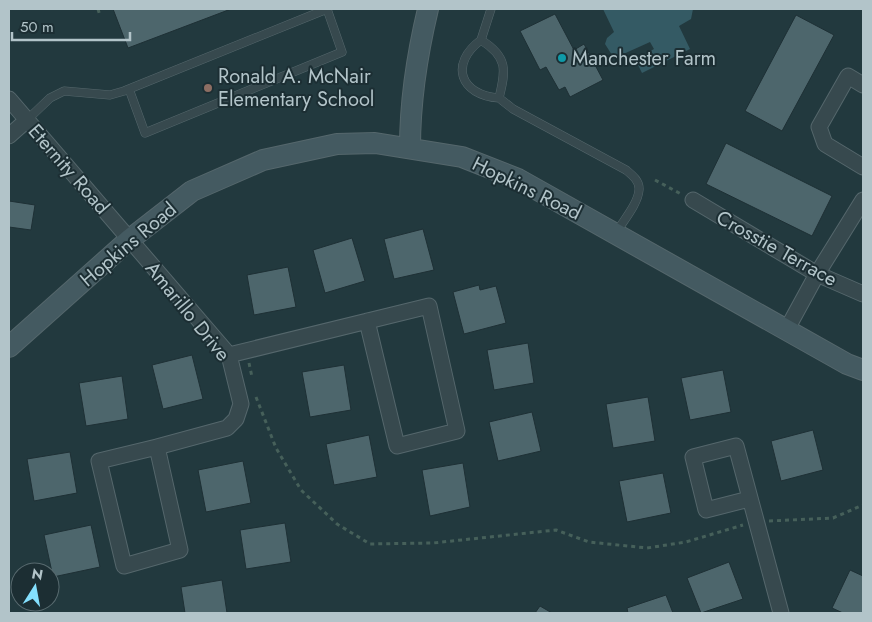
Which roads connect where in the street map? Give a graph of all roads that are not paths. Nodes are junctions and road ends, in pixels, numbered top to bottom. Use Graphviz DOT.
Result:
graph roads {
  1 [pos="428,9"];
  2 [pos="491,9"];
  3 [pos="481,40"];
  4 [pos="863,85"];
  5 [pos="129,89"];
  6 [pos="499,98"];
  7 [pos="9,99"];
  8 [pos="27,120"];
  9 [pos="9,136"];
  10 [pos="410,148"];
  11 [pos="863,167"];
  12 [pos="693,200"];
  13 [pos="863,200"];
  14 [pos="616,233"];
  15 [pos="129,240"];
  16 [pos="817,274"];
  17 [pos="863,294"];
  18 [pos="367,322"];
  19 [pos="787,329"];
  20 [pos="9,347"];
  21 [pos="229,355"];
  22 [pos="863,370"];
  23 [pos="156,447"];
  24 [pos="749,499"];
  25 [pos="781,613"];
  1 -- 10 [label="street"];
  2 -- 3 [label="lane"];
  3 -- 6 [label="lane"];
  3 -- 6 [label="lane"];
  4 -- 11 [label="street"];
  5 -- 5 [label="lane"];
  5 -- 8 [label="lane"];
  6 -- 14 [label="lane"];
  7 -- 8 [label="street, Eternity Road"];
  8 -- 9 [label="street"];
  8 -- 15 [label="street, Eternity Road"];
  10 -- 14 [label="street, Hopkins Road"];
  10 -- 15 [label="street, Hopkins Road"];
  12 -- 16 [label="street, Crosstie Terrace"];
  13 -- 16 [label="street"];
  14 -- 19 [label="street, Hopkins Road"];
  15 -- 20 [label="street, Hopkins Road"];
  15 -- 21 [label="street, Amarillo Drive"];
  16 -- 17 [label="street, Crosstie Terrace"];
  16 -- 19 [label="street"];
  18 -- 18 [label="street"];
  18 -- 21 [label="street"];
  19 -- 22 [label="street, Hopkins Road"];
  21 -- 23 [label="street, Amarillo Drive"];
  23 -- 23 [label="street, Amarillo Drive"];
  24 -- 24 [label="street"];
  24 -- 25 [label="street"];
}
